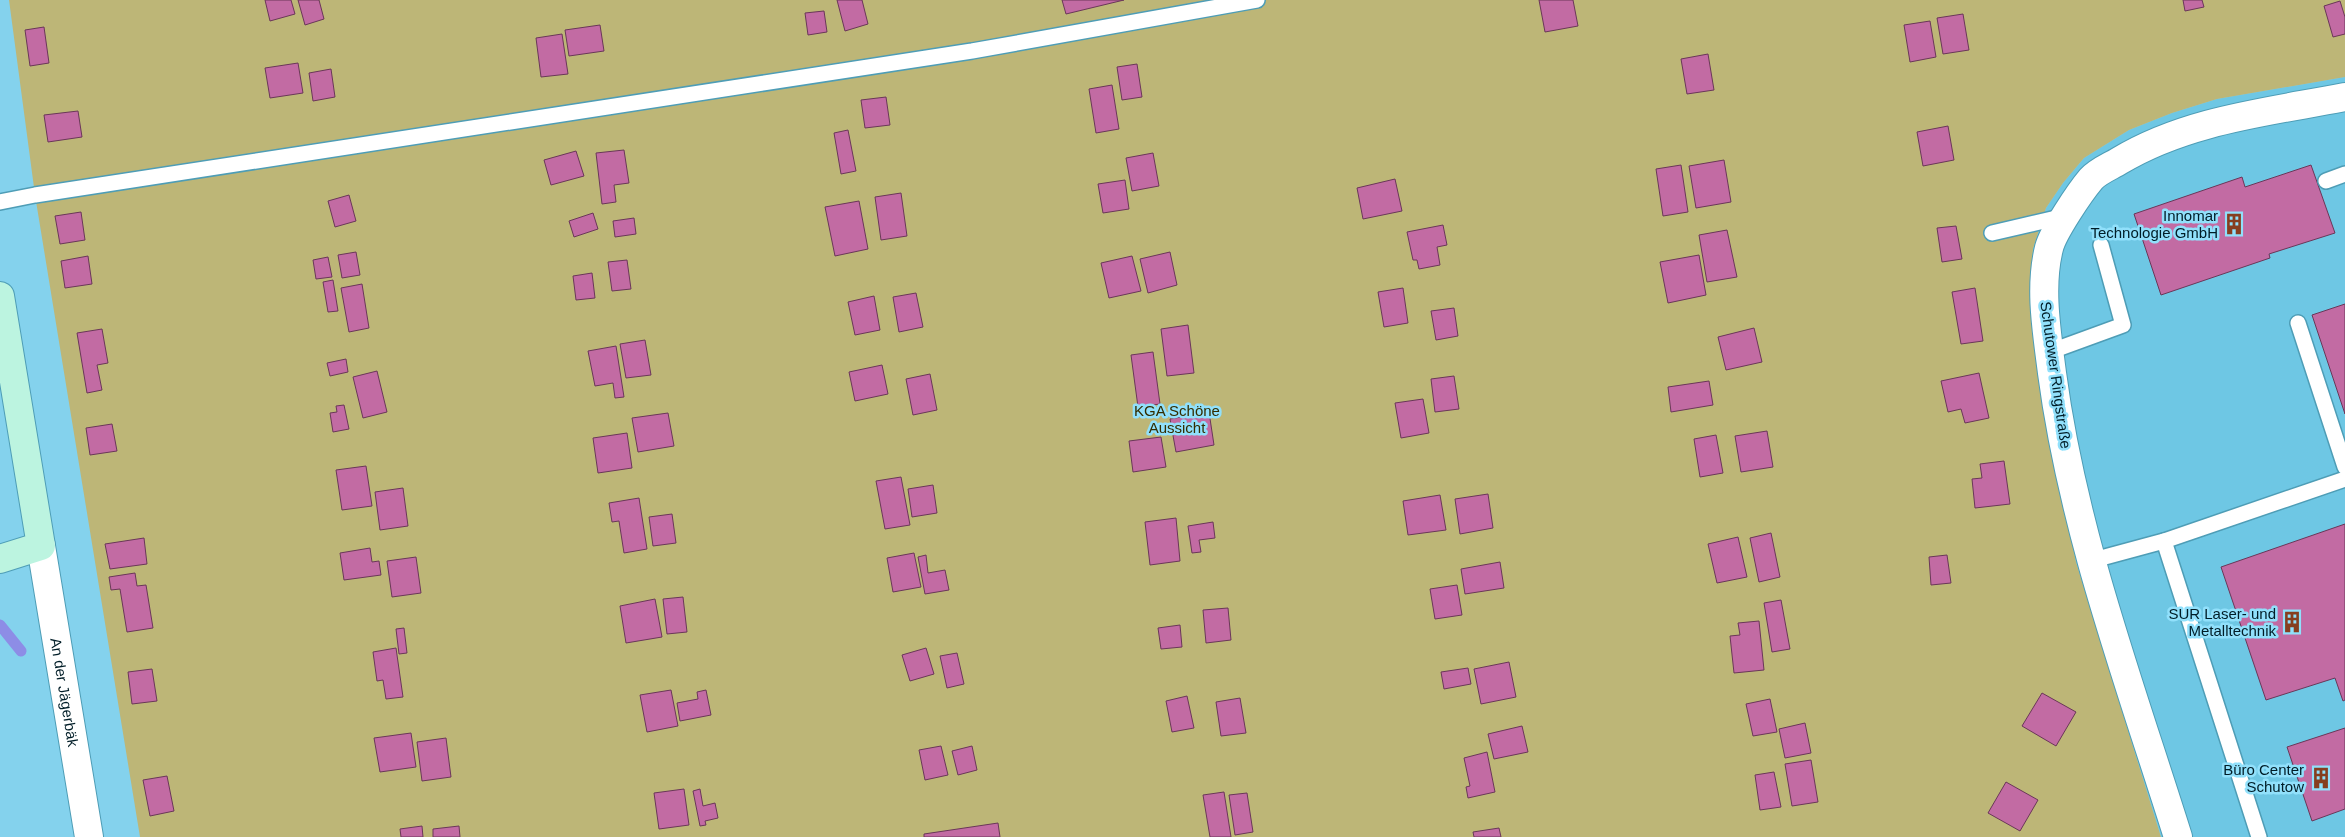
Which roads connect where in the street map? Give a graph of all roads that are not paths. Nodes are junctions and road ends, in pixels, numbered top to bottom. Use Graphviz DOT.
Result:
graph roads {
  1 [pos="1257,0"];
  2 [pos="2345,97"];
  3 [pos="2345,174"];
  4 [pos="2326,181"];
  5 [pos="0,202"];
  6 [pos="2065,216"];
  7 [pos="1992,233"];
  8 [pos="2101,245"];
  9 [pos="0,296"];
  10 [pos="2298,323"];
  11 [pos="2049,352"];
  12 [pos="2345,467"];
  13 [pos="2345,479"];
  14 [pos="2164,541"];
  15 [pos="40,546"];
  16 [pos="0,559"];
  17 [pos="2090,561"];
  18 [pos="89,837"];
  19 [pos="2178,837"];
  20 [pos="2259,837"];
  1 -- 5 [label="lane"];
  2 -- 6 [label="street, Schutower Ringstraße"];
  3 -- 4 [label="lane"];
  6 -- 7 [label="lane"];
  6 -- 11 [label="street, Schutower Ringstraße"];
  8 -- 11 [label="lane"];
  9 -- 15 [label="street, An der Jägerbäk"];
  10 -- 12 [label="lane"];
  11 -- 17 [label="street, Schutower Ringstraße"];
  13 -- 14 [label="lane"];
  14 -- 17 [label="lane"];
  14 -- 20 [label="lane"];
  15 -- 16 [label="street"];
  15 -- 18 [label="street, An der Jägerbäk"];
  17 -- 19 [label="street, Schutower Ringstraße"];
}
